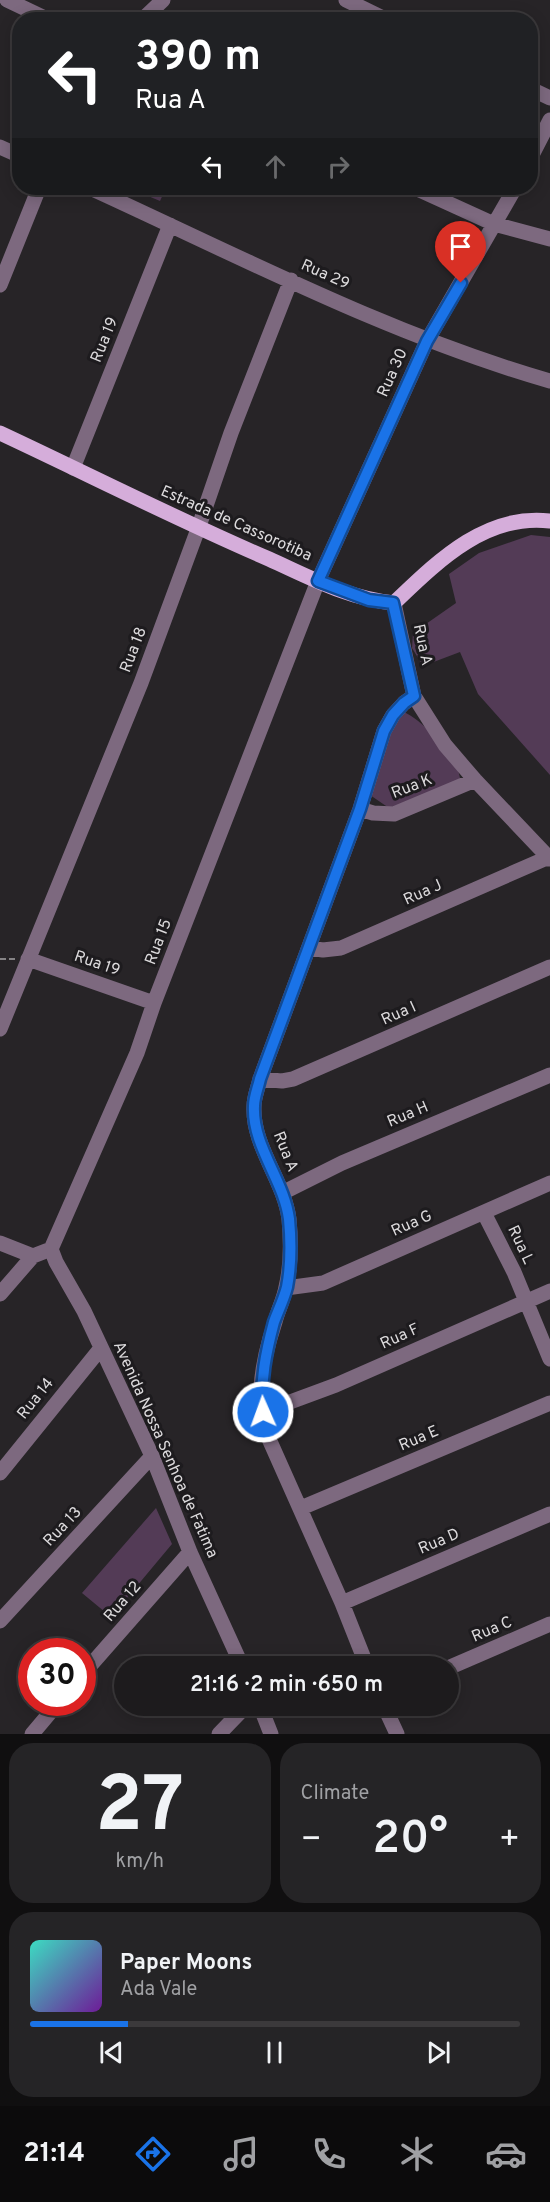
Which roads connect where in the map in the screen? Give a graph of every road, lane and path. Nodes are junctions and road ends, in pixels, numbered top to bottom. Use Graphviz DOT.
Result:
graph roads {
  1 [pos="7,0"];
  2 [pos="163,0"];
  3 [pos="346,0"];
  4 [pos="32,12"];
  5 [pos="150,12"];
  6 [pos="371,12"];
  7 [pos="550,120"];
  8 [pos="538,144"];
  9 [pos="36,195"];
  10 [pos="105,195"];
  11 [pos="430,195"];
  12 [pos="510,195"];
  13 [pos="494,224"];
  14 [pos="170,225"];
  15 [pos="550,239"];
  16 [pos="291,280"];
  17 [pos="0,285"];
  18 [pos="427,341"];
  19 [pos="550,381"];
  20 [pos="0,433"];
  21 [pos="73,468"];
  22 [pos="550,521"];
  23 [pos="198,529"];
  24 [pos="318,581"];
  25 [pos="393,603"];
  26 [pos="414,696"];
  27 [pos="475,780"];
  28 [pos="360,809"];
  29 [pos="549,858"];
  30 [pos="309,948"];
  31 [pos="28,959"];
  32 [pos="550,967"];
  33 [pos="154,1003"];
  34 [pos="0,1029"];
  35 [pos="550,1075"];
  36 [pos="260,1079"];
  37 [pos="550,1183"];
  38 [pos="282,1193"];
  39 [pos="484,1213"];
  40 [pos="0,1243"];
  41 [pos="51,1249"];
  42 [pos="33,1256"];
  43 [pos="286,1288"];
  44 [pos="550,1291"];
  45 [pos="0,1294"];
  46 [pos="525,1300"];
  47 [pos="101,1348"];
  48 [pos="550,1359"];
  49 [pos="550,1403"];
  50 [pos="263,1412"];
  51 [pos="152,1456"];
  52 [pos="0,1473"];
  53 [pos="301,1508"];
  54 [pos="550,1514"];
  55 [pos="190,1552"];
  56 [pos="342,1603"];
  57 [pos="0,1621"];
  58 [pos="550,1624"];
  59 [pos="237,1656"];
  60 [pos="363,1656"];
  61 [pos="96,1659"];
  62 [pos="459,1663"];
  63 [pos="47,1716"];
  64 [pos="236,1716"];
  65 [pos="264,1716"];
  66 [pos="389,1716"];
  67 [pos="32,1734"];
  68 [pos="219,1734"];
  69 [pos="271,1734"];
  70 [pos="397,1734"];
  1 -- 4 [label="street"];
  2 -- 5 [label="street"];
  3 -- 6 [label="street"];
  7 -- 8 [label="street"];
  9 -- 17 [label="street"];
  10 -- 14 [label="street, Rua 29"];
  11 -- 13 [label="street"];
  12 -- 13 [label="street, Rua 30"];
  13 -- 15 [label="street"];
  13 -- 18 [label="street, Rua 30"];
  14 -- 16 [label="street, Rua 29"];
  14 -- 21 [label="street, Rua 19"];
  16 -- 18 [label="street, Rua 29"];
  16 -- 23 [label="street, Rua 18"];
  18 -- 19 [label="street, Rua 29"];
  18 -- 24 [label="street, Rua 30"];
  20 -- 21 [label="main road, Estrada de Cassorotiba"];
  21 -- 23 [label="main road, Estrada de Cassorotiba"];
  22 -- 25 [label="main road"];
  23 -- 24 [label="main road, Estrada de Cassorotiba"];
  23 -- 31 [label="street, Rua 18"];
  24 -- 25 [label="main road, Estrada de Cassorotiba"];
  24 -- 33 [label="street, Rua 15"];
  25 -- 26 [label="street, Rua A"];
  26 -- 27 [label="street, Rua A"];
  26 -- 28 [label="street, Rua A"];
  27 -- 28 [label="street, Rua K"];
  27 -- 29 [label="street, Rua A"];
  28 -- 30 [label="street, Rua A"];
  29 -- 30 [label="street, Rua J"];
  30 -- 36 [label="street, Rua A"];
  31 -- 33 [label="street, Rua 19"];
  31 -- 34 [label="street, Rua 18"];
  32 -- 36 [label="street, Rua I"];
  33 -- 41 [label="street, Rua 15"];
  35 -- 38 [label="street, Rua H"];
  36 -- 38 [label="street, Rua A"];
  37 -- 39 [label="street, Rua G"];
  38 -- 43 [label="street, Rua A"];
  39 -- 43 [label="street, Rua G"];
  39 -- 46 [label="street, Rua L"];
  40 -- 42 [label="street"];
  41 -- 42 [label="street"];
  41 -- 47 [label="street, Avenida Nossa Senhoa de Fatima"];
  42 -- 45 [label="street"];
  43 -- 50 [label="street, Rua A"];
  44 -- 46 [label="street, Rua F"];
  46 -- 48 [label="street, Rua L"];
  46 -- 50 [label="street, Rua F"];
  47 -- 51 [label="street, Avenida Nossa Senhoa de Fatima"];
  47 -- 52 [label="street, Rua 14"];
  49 -- 53 [label="street, Rua E"];
  50 -- 53 [label="street, Rua A"];
  51 -- 55 [label="street, Avenida Nossa Senhoa de Fatima"];
  51 -- 57 [label="street, Rua 13"];
  53 -- 56 [label="street, Rua A"];
  54 -- 56 [label="street, Rua D"];
  55 -- 59 [label="street, Avenida Nossa Senhoa de Fatima"];
  55 -- 61 [label="street, Rua 12"];
  56 -- 60 [label="street, Rua A"];
  58 -- 62 [label="street, Rua C"];
  63 -- 67 [label="street"];
  64 -- 68 [label="street"];
  65 -- 69 [label="street"];
  66 -- 70 [label="street"];
}
